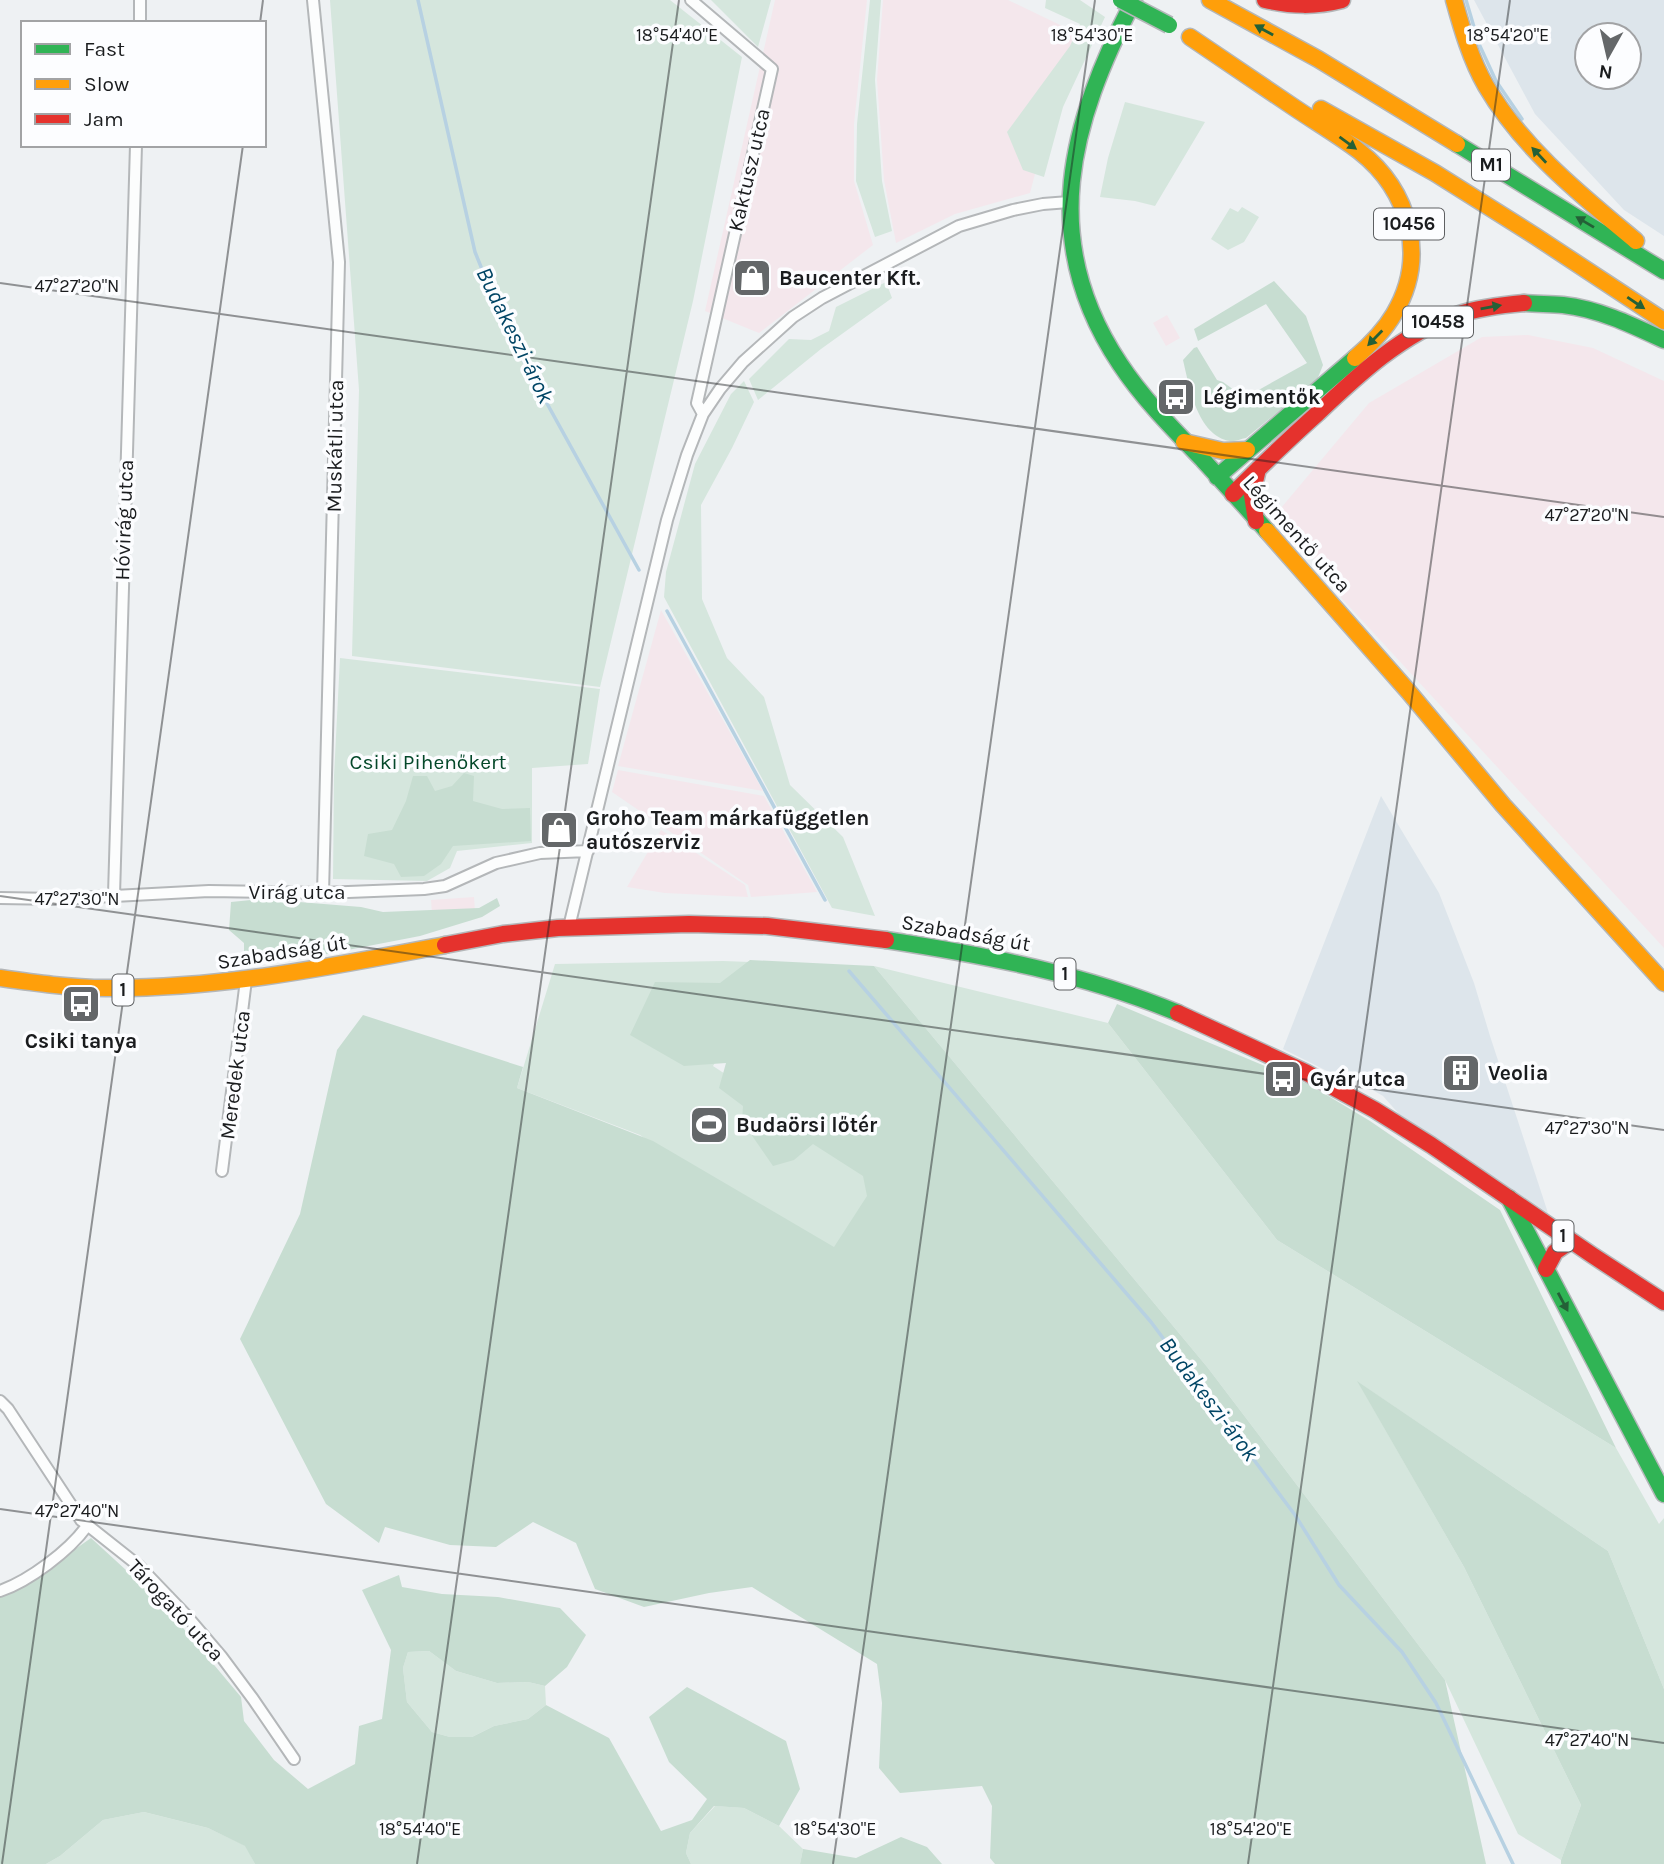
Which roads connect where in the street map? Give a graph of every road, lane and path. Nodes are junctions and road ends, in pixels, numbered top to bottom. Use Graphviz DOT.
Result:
graph roads {
  1 [pos="140,0"];
  2 [pos="313,0"];
  3 [pos="691,0"];
  4 [pos="1121,0"];
  5 [pos="1134,0"];
  6 [pos="1210,0"];
  7 [pos="1265,0"];
  8 [pos="1342,0"];
  9 [pos="1454,0"];
  10 [pos="140,21"];
  11 [pos="1190,37"];
  12 [pos="136,147"];
  13 [pos="1069,202"];
  14 [pos="1664,265"];
  15 [pos="1664,271"];
  16 [pos="1664,321"];
  17 [pos="1664,340"];
  18 [pos="703,414"];
  19 [pos="1184,442"];
  20 [pos="1247,450"];
  21 [pos="1258,469"];
  22 [pos="1217,477"];
  23 [pos="1233,494"];
  24 [pos="1256,521"];
  25 [pos="587,850"];
  26 [pos="323,893"];
  27 [pos="114,895"];
  28 [pos="0,898"];
  29 [pos="569,927"];
  30 [pos="0,978"];
  31 [pos="246,980"];
  32 [pos="1664,983"];
  33 [pos="222,1171"];
  34 [pos="1509,1198"];
  35 [pos="1571,1241"];
  36 [pos="1546,1269"];
  37 [pos="1664,1302"];
  38 [pos="0,1401"];
  39 [pos="1664,1494"];
  40 [pos="87,1526"];
  41 [pos="0,1591"];
  42 [pos="294,1759"];
  1 -- 10 [label="street"];
  2 -- 26 [label="street, Muskátli utca"];
  3 -- 18 [label="street, Kaktusz utca"];
  4 -- 11 [label="main road, M1, bridge"];
  5 -- 13 [label="main road, Légimentő utca"];
  15 -- 6 [label="main road, M1, one-way"];
  7 -- 8 [label="main road"];
  14 -- 9 [label="main road, one-way"];
  11 -- 16 [label="main road, M1, one-way"];
  11 -- 20 [label="main road, 10456, one-way"];
  12 -- 27 [label="street, Hóvirág utca"];
  13 -- 18 [label="street"];
  13 -- 19 [label="main road, Légimentő utca"];
  21 -- 17 [label="main road, 10458, one-way"];
  18 -- 25 [label="street"];
  19 -- 20 [label="main road"];
  19 -- 22 [label="main road, Légimentő utca"];
  20 -- 22 [label="main road, 10456"];
  21 -- 23 [label="main road, 10458"];
  21 -- 24 [label="main road"];
  22 -- 23 [label="main road, Légimentő utca"];
  23 -- 24 [label="main road, Légimentő utca"];
  24 -- 32 [label="main road, Légimentő utca"];
  25 -- 26 [label="street, Virág utca"];
  25 -- 29 [label="street"];
  26 -- 27 [label="street, Virág utca"];
  27 -- 28 [label="street, Virág utca"];
  29 -- 31 [label="main road, Szabadság út / 1"];
  29 -- 34 [label="main road, Szabadság út / 1"];
  30 -- 31 [label="main road, Szabadság út / 1"];
  31 -- 33 [label="street, Meredek utca"];
  34 -- 35 [label="main road, 1"];
  34 -- 36 [label="main road"];
  35 -- 36 [label="main road"];
  35 -- 37 [label="main road, 1"];
  36 -- 39 [label="main road, one-way"];
  38 -- 40 [label="street, Tárogató utca"];
  40 -- 41 [label="street"];
  40 -- 42 [label="street, Tárogató utca"];
}
